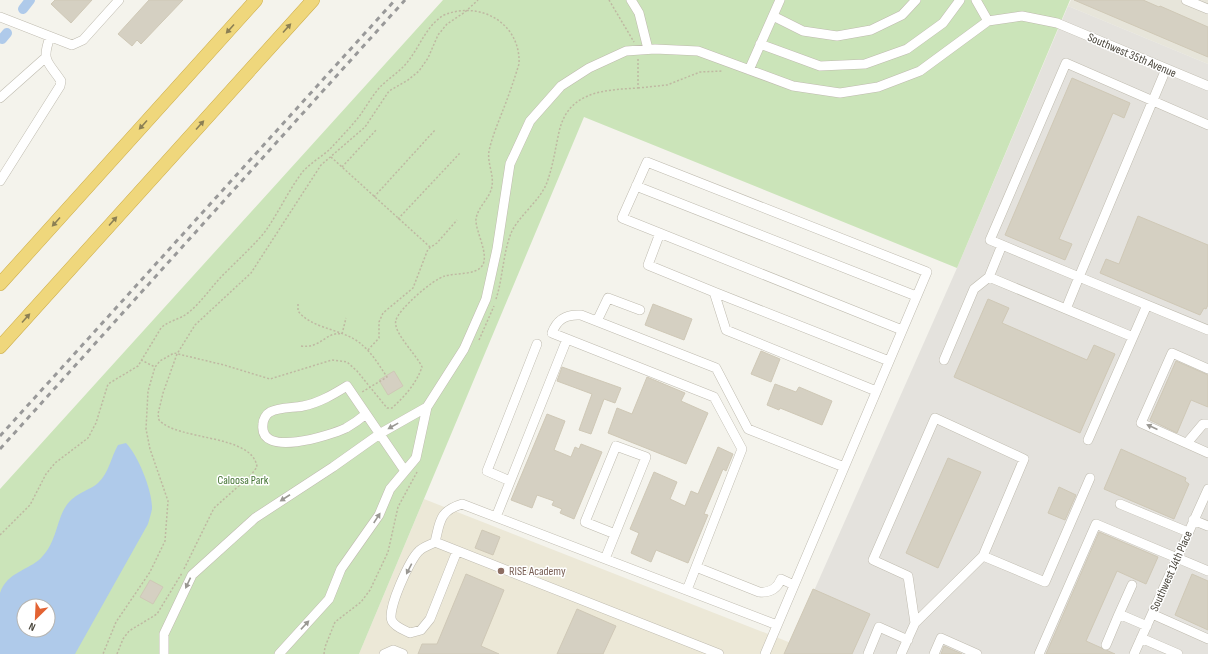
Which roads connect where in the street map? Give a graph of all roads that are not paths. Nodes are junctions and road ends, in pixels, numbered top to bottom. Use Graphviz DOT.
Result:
graph roads {
  1 [pos="119,0"];
  2 [pos="256,0"];
  3 [pos="313,0"];
  4 [pos="631,0"];
  5 [pos="780,0"];
  6 [pos="916,0"];
  7 [pos="960,0"];
  8 [pos="976,0"];
  9 [pos="1186,0"];
  10 [pos="1208,9"];
  11 [pos="773,16"];
  12 [pos="0,17"];
  13 [pos="988,21"];
  14 [pos="48,36"];
  15 [pos="760,44"];
  16 [pos="648,49"];
  17 [pos="45,58"];
  18 [pos="1166,69"];
  19 [pos="749,70"];
  20 [pos="1208,86"];
  21 [pos="0,98"];
  22 [pos="1153,100"];
  23 [pos="1208,125"];
  24 [pos="0,180"];
  25 [pos="636,186"];
  26 [pos="660,233"];
  27 [pos="1002,245"];
  28 [pos="989,277"];
  29 [pos="1079,277"];
  30 [pos="0,284"];
  31 [pos="714,292"];
  32 [pos="916,296"];
  33 [pos="1147,305"];
  34 [pos="1066,309"];
  35 [pos="640,310"];
  36 [pos="597,321"];
  37 [pos="902,330"];
  38 [pos="1208,330"];
  39 [pos="1133,337"];
  40 [pos="567,339"];
  41 [pos="537,344"];
  42 [pos="0,347"];
  43 [pos="944,360"];
  44 [pos="889,361"];
  45 [pos="1208,370"];
  46 [pos="876,391"];
  47 [pos="427,407"];
  48 [pos="366,414"];
  49 [pos="1208,424"];
  50 [pos="380,433"];
  51 [pos="1088,440"];
  52 [pos="1187,444"];
  53 [pos="1208,453"];
  54 [pos="844,467"];
  55 [pos="405,471"];
  56 [pos="1090,478"];
  57 [pos="510,480"];
  58 [pos="1208,489"];
  59 [pos="1120,504"];
  60 [pos="496,517"];
  61 [pos="1193,520"];
  62 [pos="1208,526"];
  63 [pos="1188,532"];
  64 [pos="615,534"];
  65 [pos="435,542"];
  66 [pos="457,551"];
  67 [pos="983,556"];
  68 [pos="1176,558"];
  69 [pos="605,559"];
  70 [pos="696,567"];
  71 [pos="1208,572"];
  72 [pos="794,585"];
  73 [pos="1132,585"];
  74 [pos="687,590"];
  75 [pos="1119,614"];
  76 [pos="1152,614"];
  77 [pos="915,622"];
  78 [pos="777,625"];
  79 [pos="1147,626"];
  80 [pos="1141,638"];
  81 [pos="1208,639"];
  82 [pos="908,640"];
  83 [pos="1106,645"];
  84 [pos="164,654"];
  85 [pos="279,654"];
  86 [pos="384,654"];
  87 [pos="403,654"];
  88 [pos="719,654"];
  89 [pos="765,654"];
  90 [pos="868,654"];
  91 [pos="901,654"];
  92 [pos="934,654"];
  93 [pos="977,654"];
  94 [pos="1039,654"];
  95 [pos="1134,654"];
  96 [pos="1178,654"];
  1 -- 14 [label="street"];
  2 -- 30 [label="highway, one-way"];
  42 -- 3 [label="highway, one-way"];
  4 -- 16 [label="street"];
  5 -- 11 [label="street"];
  6 -- 11 [label="street"];
  7 -- 15 [label="street"];
  8 -- 13 [label="street"];
  9 -- 10 [label="street"];
  11 -- 15 [label="street"];
  12 -- 14 [label="street"];
  13 -- 18 [label="street, Southwest 35th Avenue"];
  13 -- 19 [label="street"];
  14 -- 17 [label="street"];
  15 -- 19 [label="street"];
  16 -- 19 [label="street"];
  16 -- 47 [label="street"];
  17 -- 21 [label="street"];
  17 -- 24 [label="street"];
  18 -- 20 [label="street, Southwest 35th Avenue"];
  18 -- 22 [label="street"];
  22 -- 23 [label="street"];
  22 -- 27 [label="street"];
  22 -- 29 [label="street"];
  25 -- 26 [label="street"];
  25 -- 32 [label="street"];
  25 -- 32 [label="street"];
  26 -- 31 [label="street"];
  26 -- 37 [label="street"];
  27 -- 28 [label="street"];
  27 -- 29 [label="street"];
  28 -- 34 [label="street"];
  28 -- 43 [label="street"];
  29 -- 33 [label="street"];
  29 -- 34 [label="street"];
  31 -- 44 [label="street"];
  31 -- 46 [label="street"];
  32 -- 37 [label="street"];
  33 -- 38 [label="street"];
  33 -- 39 [label="street"];
  34 -- 39 [label="street"];
  35 -- 36 [label="street"];
  36 -- 40 [label="street"];
  36 -- 54 [label="street"];
  37 -- 44 [label="street"];
  39 -- 51 [label="street"];
  40 -- 57 [label="street"];
  40 -- 70 [label="street"];
  41 -- 57 [label="street"];
  44 -- 46 [label="street"];
  52 -- 45 [label="street, one-way"];
  46 -- 54 [label="street"];
  47 -- 50 [label="street, one-way"];
  47 -- 55 [label="street"];
  48 -- 48 [label="street"];
  48 -- 50 [label="street"];
  49 -- 52 [label="street"];
  50 -- 55 [label="street"];
  50 -- 84 [label="street, one-way"];
  52 -- 53 [label="street"];
  54 -- 72 [label="street"];
  85 -- 55 [label="street, one-way"];
  56 -- 67 [label="street"];
  57 -- 60 [label="street"];
  58 -- 61 [label="street, Southwest 14th Place"];
  59 -- 63 [label="street"];
  60 -- 65 [label="street"];
  60 -- 69 [label="street"];
  61 -- 62 [label="street"];
  61 -- 63 [label="street, Southwest 14th Place"];
  63 -- 68 [label="street, Southwest 14th Place"];
  64 -- 64 [label="street"];
  64 -- 69 [label="street"];
  65 -- 66 [label="street"];
  65 -- 66 [label="street, one-way"];
  66 -- 88 [label="street"];
  67 -- 77 [label="street"];
  67 -- 77 [label="street"];
  68 -- 71 [label="street"];
  68 -- 76 [label="street, Southwest 14th Place"];
  68 -- 94 [label="street"];
  69 -- 74 [label="street"];
  70 -- 72 [label="street"];
  70 -- 74 [label="street"];
  72 -- 78 [label="street"];
  73 -- 75 [label="street"];
  74 -- 78 [label="street"];
  75 -- 79 [label="street"];
  75 -- 83 [label="street"];
  76 -- 79 [label="street, Southwest 14th Place"];
  76 -- 81 [label="street"];
  77 -- 82 [label="street"];
  78 -- 89 [label="street"];
  79 -- 80 [label="street, Southwest 14th Place"];
  80 -- 95 [label="street, Southwest 14th Place"];
  80 -- 96 [label="street"];
  82 -- 90 [label="street"];
  82 -- 91 [label="street"];
  86 -- 87 [label="street"];
  92 -- 93 [label="street"];
}
